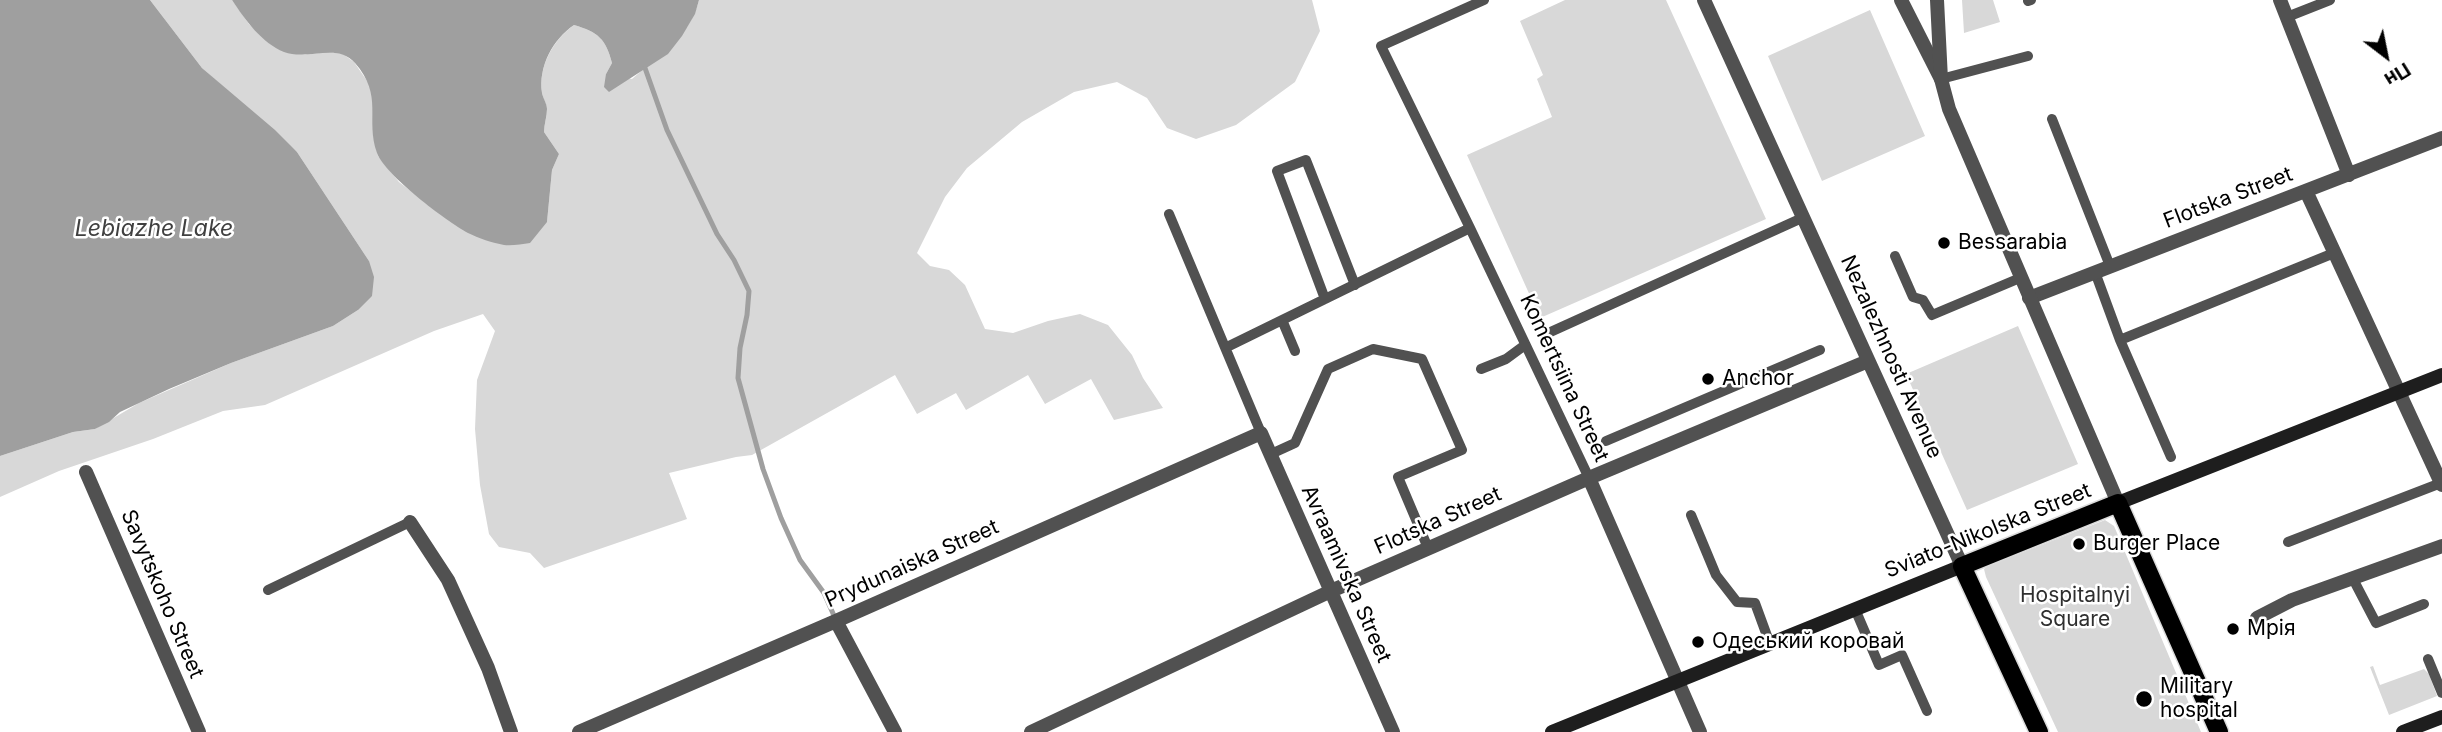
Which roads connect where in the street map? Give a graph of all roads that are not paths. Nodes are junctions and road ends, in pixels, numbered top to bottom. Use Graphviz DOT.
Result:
graph roads {
  1 [pos="1484,0"];
  2 [pos="1704,0"];
  3 [pos="1901,0"];
  4 [pos="1937,0"];
  5 [pos="2280,0"];
  6 [pos="2330,0"];
  7 [pos="2287,17"];
  8 [pos="2028,56"];
  9 [pos="1941,79"];
  10 [pos="2052,119"];
  11 [pos="2442,138"];
  12 [pos="2349,174"];
  13 [pos="2306,191"];
  14 [pos="1169,214"];
  15 [pos="1802,218"];
  16 [pos="1470,228"];
  17 [pos="2334,253"];
  18 [pos="1895,256"];
  19 [pos="2110,266"];
  20 [pos="2095,272"];
  21 [pos="2020,278"];
  22 [pos="1355,285"];
  23 [pos="2029,298"];
  24 [pos="1325,299"];
  25 [pos="1282,320"];
  26 [pos="1546,334"];
  27 [pos="2120,340"];
  28 [pos="1525,345"];
  29 [pos="1227,347"];
  30 [pos="1820,350"];
  31 [pos="1294,351"];
  32 [pos="1868,361"];
  33 [pos="1480,369"];
  34 [pos="2442,375"];
  35 [pos="2400,392"];
  36 [pos="1261,433"];
  37 [pos="1606,442"];
  38 [pos="1271,454"];
  39 [pos="2171,457"];
  40 [pos="86,472"];
  41 [pos="1588,478"];
  42 [pos="2442,484"];
  43 [pos="2118,503"];
  44 [pos="1691,515"];
  45 [pos="410,522"];
  46 [pos="2288,542"];
  47 [pos="2442,546"];
  48 [pos="1429,548"];
  49 [pos="1962,566"];
  50 [pos="2352,578"];
  51 [pos="268,590"];
  52 [pos="1331,591"];
  53 [pos="2424,604"];
  54 [pos="1855,609"];
  55 [pos="2257,618"];
  56 [pos="836,621"];
  57 [pos="1770,644"];
  58 [pos="2428,659"];
  59 [pos="1679,681"];
  60 [pos="2442,693"];
  61 [pos="1927,711"];
  62 [pos="2442,717"];
  63 [pos="199,732"];
  64 [pos="511,732"];
  65 [pos="579,732"];
  66 [pos="895,732"];
  67 [pos="1031,732"];
  68 [pos="1392,732"];
  69 [pos="1552,732"];
  70 [pos="1700,732"];
  71 [pos="2039,732"];
  72 [pos="2219,732"];
  73 [pos="2403,732"];
  1 -- 16 [label="lane, Komertsiina Street"];
  2 -- 15 [label="street, Nezalezhnosti Avenue"];
  3 -- 9 [label="street"];
  4 -- 9 [label="street"];
  5 -- 7 [label="street"];
  6 -- 7 [label="lane"];
  7 -- 12 [label="street"];
  8 -- 9 [label="lane"];
  9 -- 21 [label="street"];
  10 -- 19 [label="lane"];
  11 -- 12 [label="street, Flotska Street"];
  12 -- 13 [label="street, Flotska Street"];
  13 -- 17 [label="street"];
  13 -- 19 [label="street, Flotska Street"];
  14 -- 29 [label="lane"];
  15 -- 26 [label="lane"];
  15 -- 32 [label="street, Nezalezhnosti Avenue"];
  16 -- 22 [label="lane"];
  16 -- 28 [label="lane, Komertsiina Street"];
  17 -- 27 [label="lane"];
  17 -- 35 [label="street"];
  18 -- 21 [label="lane"];
  19 -- 20 [label="street, Flotska Street"];
  20 -- 23 [label="street, Flotska Street"];
  20 -- 27 [label="lane"];
  21 -- 23 [label="street"];
  22 -- 24 [label="lane"];
  22 -- 24 [label="lane"];
  23 -- 43 [label="street"];
  24 -- 25 [label="lane"];
  25 -- 29 [label="lane"];
  25 -- 31 [label="lane"];
  27 -- 39 [label="lane"];
  28 -- 33 [label="lane"];
  28 -- 41 [label="lane, Komertsiina Street"];
  29 -- 36 [label="lane"];
  30 -- 37 [label="lane"];
  32 -- 41 [label="street, Flotska Street"];
  32 -- 49 [label="street, Nezalezhnosti Avenue"];
  34 -- 35 [label="main road, Sviato-Nikolska Street"];
  35 -- 42 [label="street"];
  35 -- 43 [label="main road, Sviato-Nikolska Street"];
  36 -- 38 [label="street, Avraamivska Street"];
  36 -- 56 [label="street, Prydunaiska Street"];
  38 -- 48 [label="lane"];
  38 -- 52 [label="street, Avraamivska Street"];
  40 -- 63 [label="street, Savytskoho Street"];
  41 -- 48 [label="street, Flotska Street"];
  41 -- 59 [label="street, Komertsiina Street"];
  42 -- 46 [label="lane"];
  43 -- 49 [label="main road, Sviato-Nikolska Street"];
  43 -- 72 [label="main road"];
  44 -- 57 [label="lane"];
  45 -- 51 [label="lane"];
  45 -- 64 [label="street"];
  47 -- 50 [label="street"];
  48 -- 52 [label="street, Flotska Street"];
  49 -- 54 [label="main road, Sviato-Nikolska Street"];
  49 -- 71 [label="main road, Nezalezhnosti Avenue"];
  50 -- 53 [label="lane"];
  50 -- 55 [label="street"];
  52 -- 67 [label="street, Flotska Street"];
  52 -- 68 [label="street, Avraamivska Street"];
  54 -- 57 [label="main road, Sviato-Nikolska Street"];
  54 -- 61 [label="lane"];
  56 -- 65 [label="street, Prydunaiska Street"];
  56 -- 66 [label="street"];
  57 -- 59 [label="main road, Sviato-Nikolska Street"];
  58 -- 60 [label="lane"];
  59 -- 69 [label="main road, Sviato-Nikolska Street"];
  59 -- 70 [label="street, Komertsiina Street"];
  62 -- 73 [label="main road"];
}
